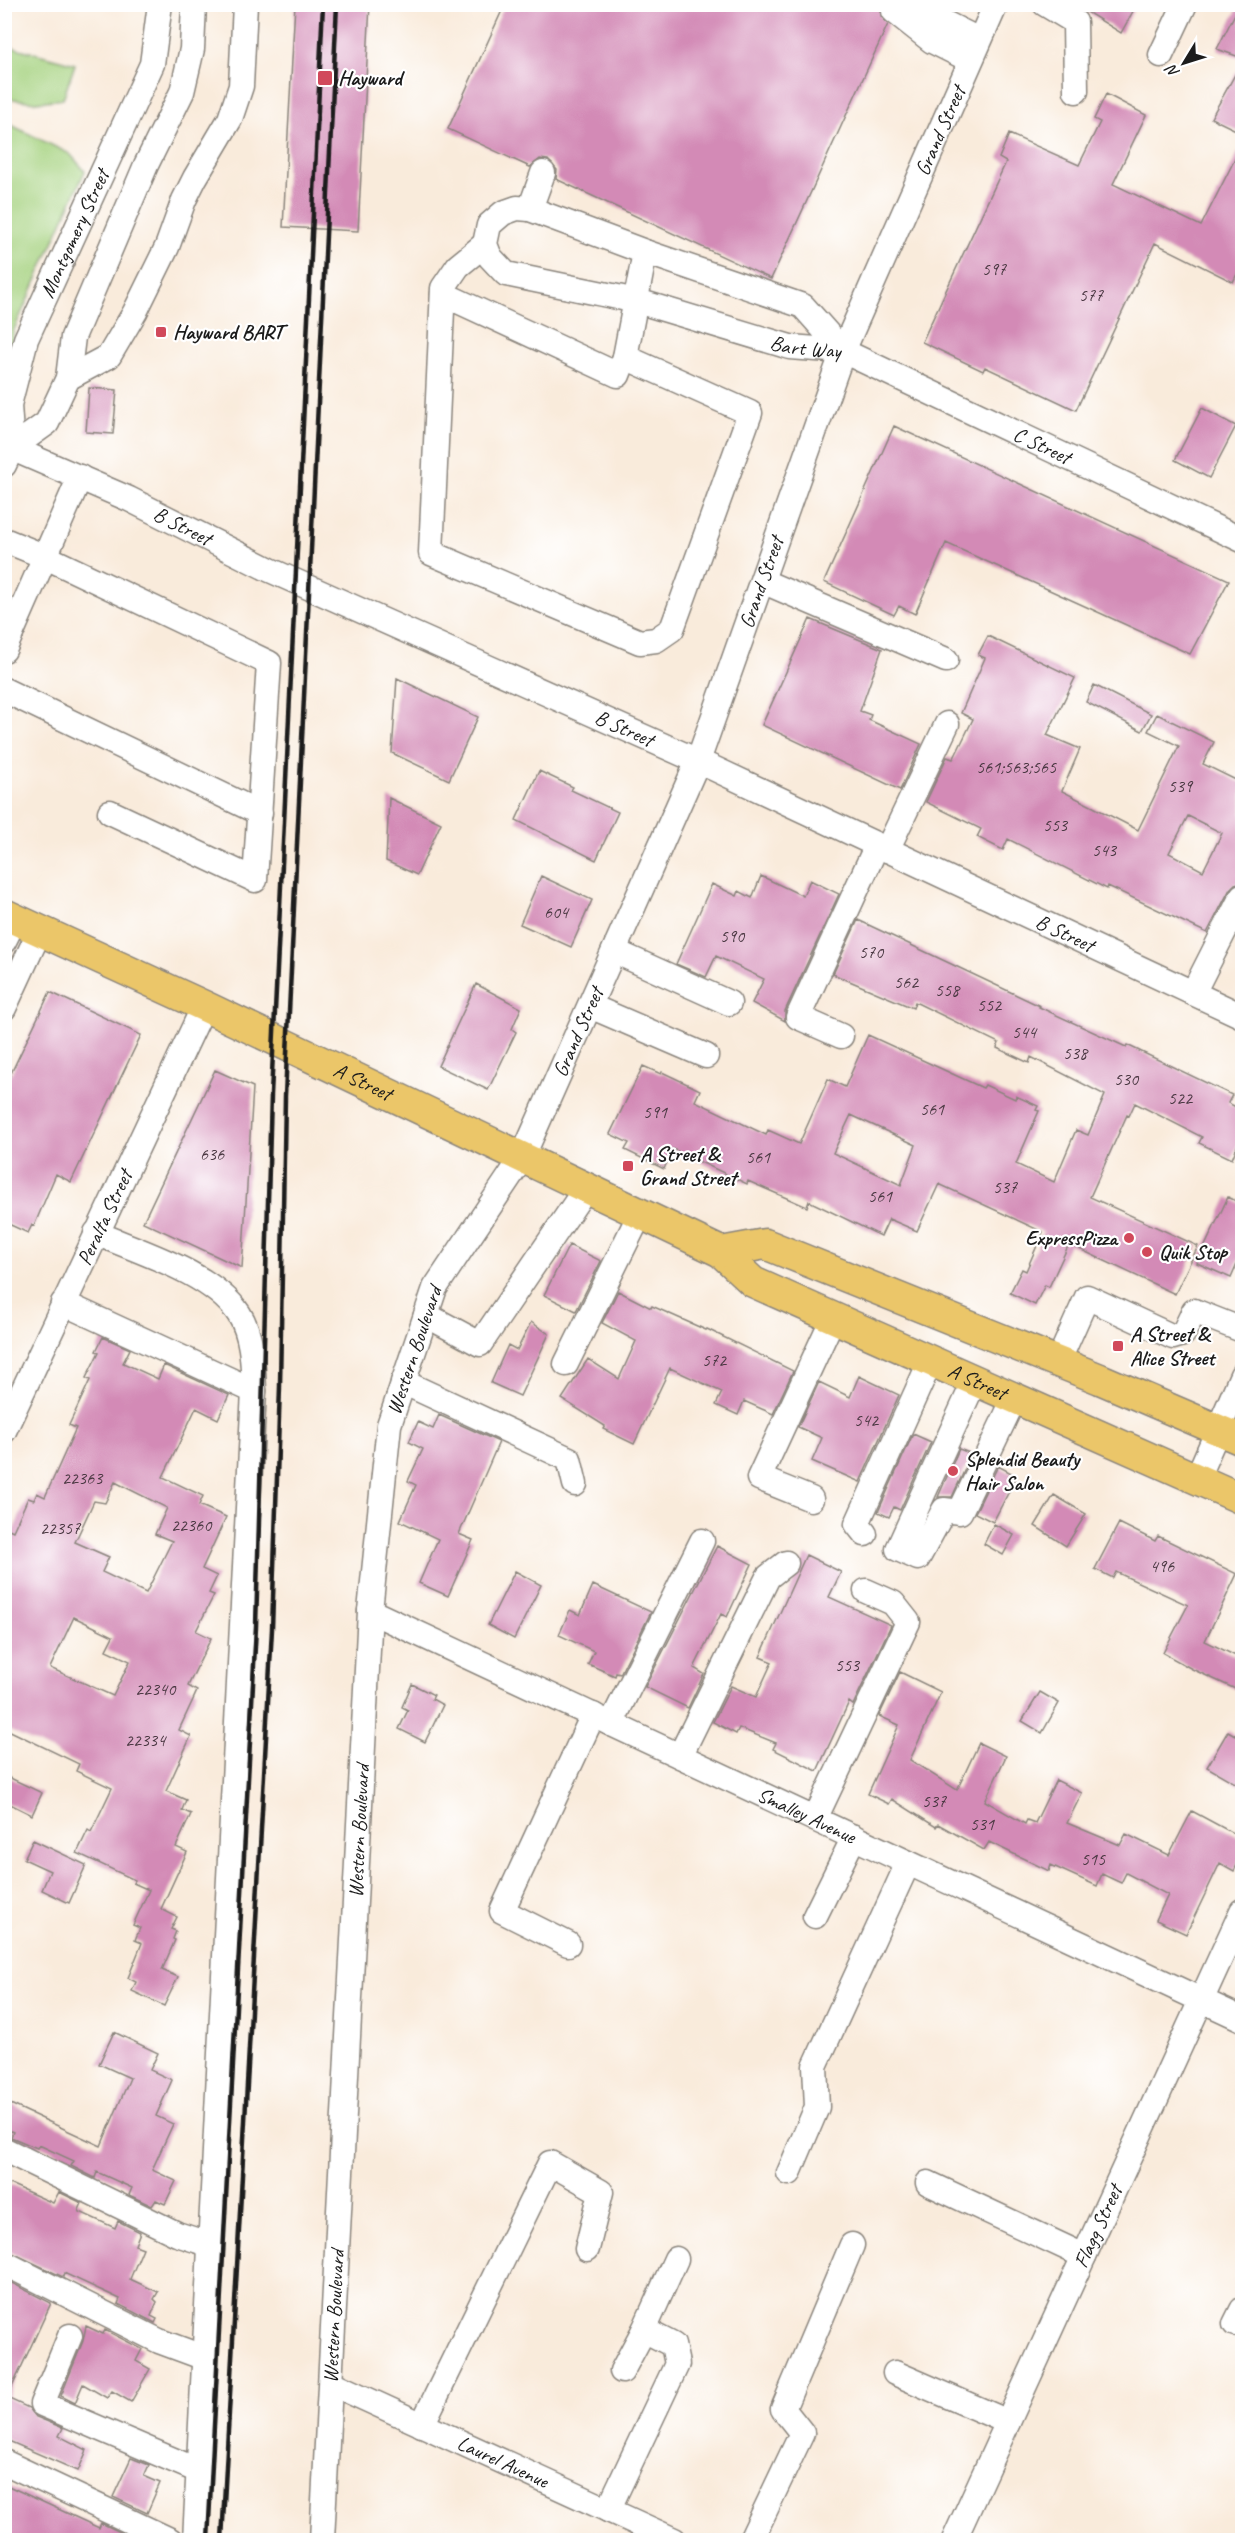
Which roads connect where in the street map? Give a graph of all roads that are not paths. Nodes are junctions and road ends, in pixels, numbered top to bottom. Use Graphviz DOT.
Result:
graph roads {
  1 [pos="160,4"];
  2 [pos="194,4"];
  3 [pos="245,4"];
  4 [pos="996,4"];
  5 [pos="1045,4"];
  6 [pos="1185,4"];
  7 [pos="1161,56"];
  8 [pos="1076,91"];
  9 [pos="543,173"];
  10 [pos="530,209"];
  11 [pos="485,244"];
  12 [pos="645,252"];
  13 [pos="443,294"];
  14 [pos="636,301"];
  15 [pos="843,351"];
  16 [pos="625,357"];
  17 [pos="68,378"];
  18 [pos="7,453"];
  19 [pos="80,477"];
  20 [pos="4,540"];
  21 [pos="1242,540"];
  22 [pos="46,557"];
  23 [pos="762,581"];
  24 [pos="4,650"];
  25 [pos="946,660"];
  26 [pos="4,690"];
  27 [pos="946,724"];
  28 [pos="698,761"];
  29 [pos="110,812"];
  30 [pos="260,813"];
  31 [pos="882,847"];
  32 [pos="1242,896"];
  33 [pos="16,926"];
  34 [pos="614,951"];
  35 [pos="1193,993"];
  36 [pos="729,1003"];
  37 [pos="204,1005"];
  38 [pos="590,1006"];
  39 [pos="4,1008"];
  40 [pos="1242,1017"];
  41 [pos="842,1036"];
  42 [pos="706,1056"];
  43 [pos="522,1158"];
  44 [pos="586,1188"];
  45 [pos="640,1214"];
  46 [pos="96,1233"];
  47 [pos="720,1252"];
  48 [pos="63,1303"];
  49 [pos="426,1315"];
  50 [pos="833,1318"];
  51 [pos="1242,1330"];
  52 [pos="931,1360"];
  53 [pos="1058,1362"];
  54 [pos="566,1364"];
  55 [pos="1242,1375"];
  56 [pos="975,1380"];
  57 [pos="403,1382"];
  58 [pos="254,1391"];
  59 [pos="1015,1397"];
  60 [pos="4,1431"];
  61 [pos="1230,1434"];
  62 [pos="1197,1478"];
  63 [pos="575,1484"];
  64 [pos="811,1499"];
  65 [pos="1242,1499"];
  66 [pos="866,1534"];
  67 [pos="702,1540"];
  68 [pos="786,1563"];
  69 [pos="866,1591"];
  70 [pos="370,1611"];
  71 [pos="602,1719"];
  72 [pos="680,1756"];
  73 [pos="815,1819"];
  74 [pos="854,1837"];
  75 [pos="908,1863"];
  76 [pos="1242,1911"];
  77 [pos="815,1916"];
  78 [pos="568,1944"];
  79 [pos="1202,2000"];
  80 [pos="1242,2019"];
  81 [pos="5,2150"];
  82 [pos="789,2173"];
  83 [pos="928,2183"];
  84 [pos="210,2245"];
  85 [pos="852,2245"];
  86 [pos="587,2249"];
  87 [pos="1084,2256"];
  88 [pos="676,2259"];
  89 [pos="4,2264"];
  90 [pos="644,2330"];
  91 [pos="70,2336"];
  92 [pos="205,2358"];
  93 [pos="622,2372"];
  94 [pos="895,2373"];
  95 [pos="331,2383"];
  96 [pos="1008,2422"];
  97 [pos="422,2425"];
  98 [pos="4,2462"];
  99 [pos="199,2471"];
  100 [pos="608,2510"];
  101 [pos="170,2541"];
  102 [pos="195,2541"];
  103 [pos="322,2541"];
  104 [pos="674,2541"];
  105 [pos="751,2541"];
  106 [pos="954,2541"];
  1 -- 18 [label="street, Montgomery Street"];
  2 -- 17 [label="street"];
  3 -- 17 [label="street"];
  4 -- 15 [label="street, Grand Street"];
  5 -- 8 [label="street"];
  6 -- 7 [label="street"];
  9 -- 10 [label="street"];
  10 -- 11 [label="street"];
  10 -- 12 [label="street, Bart Way"];
  11 -- 13 [label="street"];
  11 -- 14 [label="street, Bart Way"];
  12 -- 14 [label="street"];
  12 -- 15 [label="street, Bart Way"];
  13 -- 16 [label="street"];
  13 -- 16 [label="street"];
  14 -- 15 [label="street, Bart Way"];
  14 -- 16 [label="street"];
  15 -- 21 [label="street, C Street"];
  15 -- 23 [label="street, Grand Street"];
  17 -- 18 [label="street"];
  18 -- 19 [label="street, B Street"];
  19 -- 22 [label="street"];
  19 -- 28 [label="street, B Street"];
  20 -- 22 [label="street"];
  22 -- 24 [label="street"];
  22 -- 30 [label="street"];
  23 -- 25 [label="street"];
  23 -- 28 [label="street, Grand Street"];
  26 -- 30 [label="street"];
  27 -- 31 [label="street"];
  28 -- 31 [label="street, B Street"];
  28 -- 34 [label="street, Grand Street"];
  29 -- 30 [label="street"];
  31 -- 35 [label="street, B Street"];
  31 -- 41 [label="street"];
  32 -- 35 [label="street"];
  33 -- 37 [label="main road, A Street"];
  33 -- 39 [label="street"];
  34 -- 36 [label="street"];
  34 -- 38 [label="street, Grand Street"];
  35 -- 40 [label="street, B Street"];
  37 -- 43 [label="main road, A Street"];
  37 -- 46 [label="street, Peralta Street"];
  38 -- 42 [label="street"];
  38 -- 43 [label="street, Grand Street"];
  43 -- 44 [label="main road, A Street"];
  43 -- 49 [label="street, Western Boulevard"];
  44 -- 45 [label="main road, A Street"];
  44 -- 49 [label="street"];
  45 -- 47 [label="main road, A Street"];
  45 -- 54 [label="street"];
  46 -- 48 [label="street, Peralta Street"];
  46 -- 58 [label="street"];
  47 -- 50 [label="main road, A Street"];
  47 -- 53 [label="main road"];
  48 -- 58 [label="street"];
  48 -- 60 [label="street, Peralta Street"];
  49 -- 57 [label="street, Western Boulevard"];
  50 -- 52 [label="main road, A Street"];
  50 -- 64 [label="street"];
  51 -- 53 [label="street"];
  52 -- 56 [label="main road, A Street"];
  52 -- 66 [label="street"];
  53 -- 61 [label="main road"];
  55 -- 61 [label="street"];
  56 -- 59 [label="main road, A Street"];
  56 -- 59 [label="street"];
  57 -- 63 [label="street"];
  57 -- 70 [label="street, Western Boulevard"];
  58 -- 84 [label="street"];
  59 -- 62 [label="main road, A Street"];
  61 -- 62 [label="street"];
  62 -- 65 [label="main road, A Street"];
  67 -- 71 [label="street"];
  68 -- 72 [label="street"];
  69 -- 73 [label="street"];
  70 -- 71 [label="street, Smalley Avenue"];
  70 -- 95 [label="street, Western Boulevard"];
  71 -- 72 [label="street, Smalley Avenue"];
  71 -- 78 [label="street"];
  72 -- 73 [label="street, Smalley Avenue"];
  73 -- 74 [label="street, Smalley Avenue"];
  74 -- 75 [label="street, Smalley Avenue"];
  74 -- 77 [label="street"];
  75 -- 79 [label="street, Smalley Avenue"];
  75 -- 82 [label="street"];
  76 -- 79 [label="street, Flagg Street"];
  79 -- 80 [label="street, Smalley Avenue"];
  79 -- 87 [label="street, Flagg Street"];
  81 -- 84 [label="street"];
  83 -- 87 [label="street"];
  84 -- 92 [label="street"];
  85 -- 105 [label="street"];
  86 -- 97 [label="street"];
  87 -- 96 [label="street, Flagg Street"];
  88 -- 90 [label="street"];
  89 -- 92 [label="street"];
  90 -- 93 [label="street"];
  90 -- 100 [label="street"];
  91 -- 99 [label="street"];
  92 -- 99 [label="street"];
  94 -- 96 [label="street"];
  95 -- 97 [label="street, Laurel Avenue"];
  95 -- 103 [label="street, Western Boulevard"];
  96 -- 106 [label="street, Flagg Street"];
  97 -- 100 [label="street, Laurel Avenue"];
  98 -- 101 [label="street"];
  99 -- 102 [label="street"];
  100 -- 104 [label="street, Laurel Avenue"];
}
